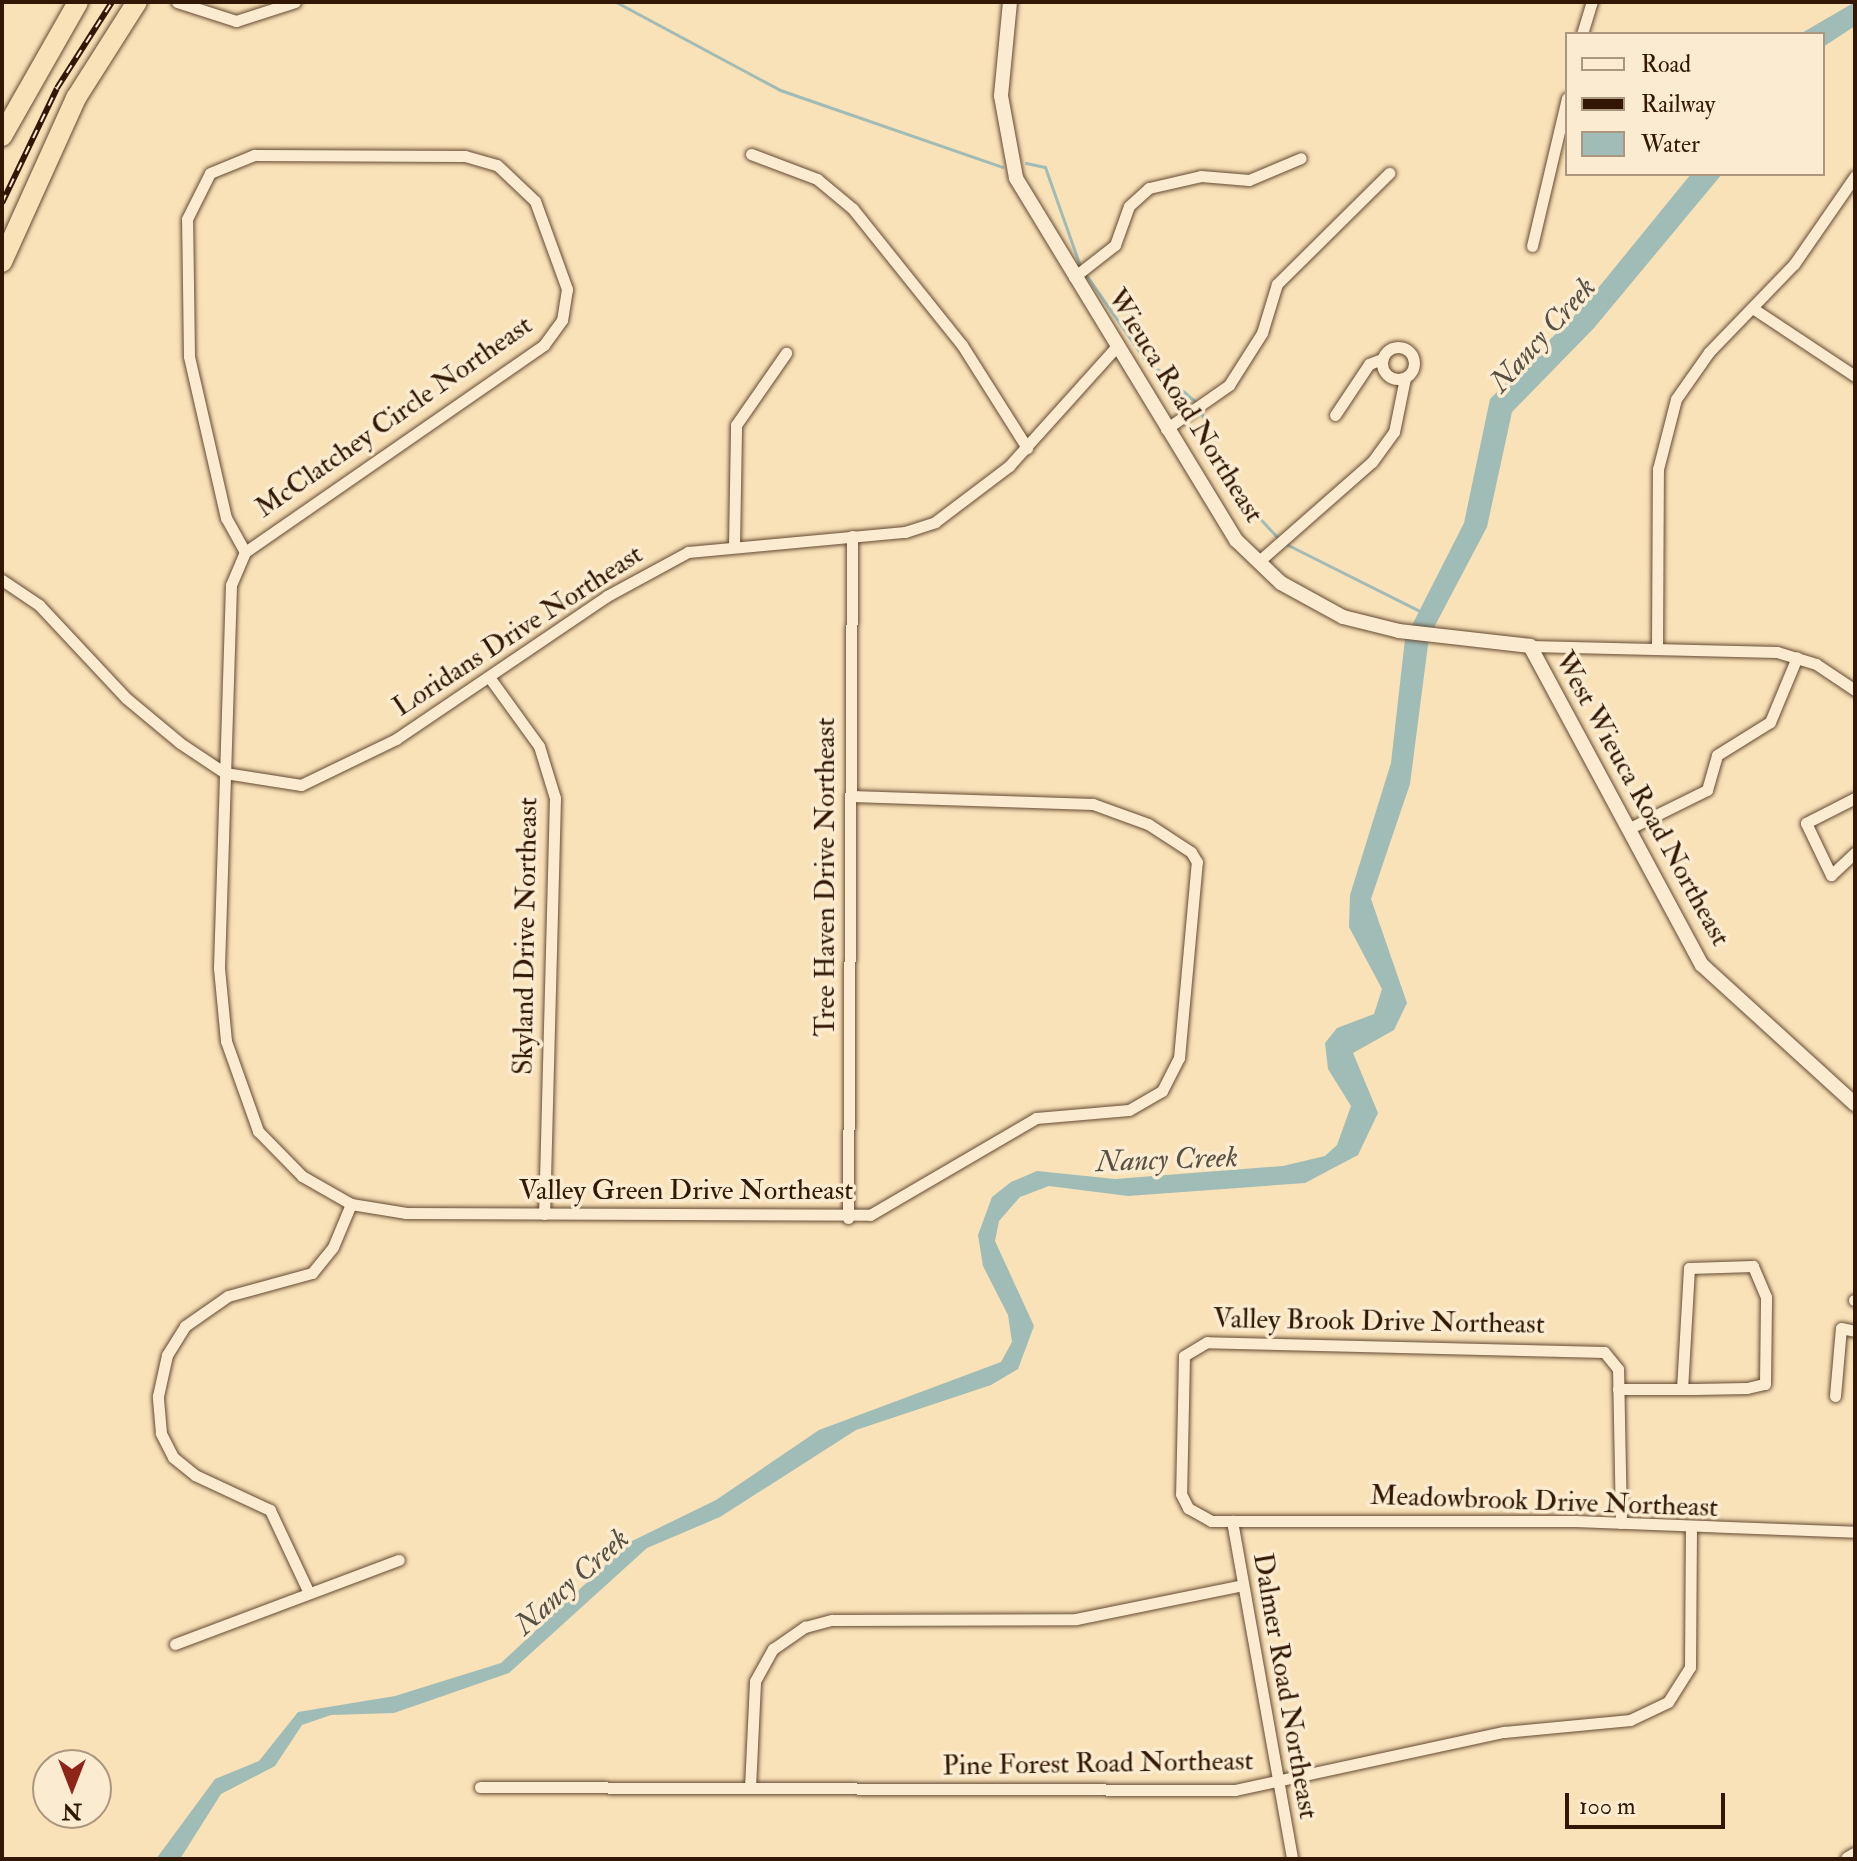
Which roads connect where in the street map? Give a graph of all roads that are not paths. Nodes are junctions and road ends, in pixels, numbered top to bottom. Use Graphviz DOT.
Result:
graph roads {
  1 [pos="78,2"];
  2 [pos="137,2"];
  3 [pos="177,2"];
  4 [pos="295,2"];
  5 [pos="1010,2"];
  6 [pos="1592,2"];
  7 [pos="1583,32"];
  8 [pos="1565,106"];
  9 [pos="2,136"];
  10 [pos="751,154"];
  11 [pos="1301,158"];
  12 [pos="1389,173"];
  13 [pos="1855,176"];
  14 [pos="1532,246"];
  15 [pos="2,262"];
  16 [pos="1076,276"];
  17 [pos="1754,309"];
  18 [pos="1117,346"];
  19 [pos="786,353"];
  20 [pos="1382,359"];
  21 [pos="1855,376"];
  22 [pos="1405,378"];
  23 [pos="1335,415"];
  24 [pos="1172,425"];
  25 [pos="1027,448"];
  26 [pos="852,536"];
  27 [pos="734,545"];
  28 [pos="245,552"];
  29 [pos="1264,558"];
  30 [pos="2,580"];
  31 [pos="1530,646"];
  32 [pos="1657,648"];
  33 [pos="1797,657"];
  34 [pos="489,677"];
  35 [pos="1855,690"];
  36 [pos="225,773"];
  37 [pos="851,796"];
  38 [pos="1855,798"];
  39 [pos="1630,828"];
  40 [pos="1855,853"];
  41 [pos="1855,1104"];
  42 [pos="351,1204"];
  43 [pos="544,1214"];
  44 [pos="848,1218"];
  45 [pos="1855,1331"];
  46 [pos="1618,1389"];
  47 [pos="1682,1389"];
  48 [pos="1835,1396"];
  49 [pos="1232,1521"];
  50 [pos="1621,1523"];
  51 [pos="1691,1528"];
  52 [pos="1855,1532"];
  53 [pos="399,1560"];
  54 [pos="1238,1586"];
  55 [pos="309,1593"];
  56 [pos="175,1644"];
  57 [pos="1278,1785"];
  58 [pos="480,1787"];
  59 [pos="750,1788"];
  60 [pos="1855,1855"];
  61 [pos="1292,1859"];
  62 [pos="1848,1859"];
  1 -- 9 [label="highway"];
  2 -- 15 [label="highway"];
  3 -- 4 [label="street"];
  5 -- 16 [label="street, Wieuca Road Northeast"];
  6 -- 7 [label="street"];
  8 -- 14 [label="street"];
  10 -- 25 [label="street"];
  11 -- 16 [label="street"];
  12 -- 24 [label="street"];
  13 -- 17 [label="street"];
  16 -- 18 [label="street, Wieuca Road Northeast"];
  17 -- 21 [label="street"];
  17 -- 32 [label="street"];
  18 -- 24 [label="street, Wieuca Road Northeast"];
  18 -- 25 [label="street, Loridans Drive Northeast"];
  19 -- 27 [label="street"];
  20 -- 22 [label="street"];
  20 -- 22 [label="street"];
  20 -- 23 [label="street"];
  22 -- 29 [label="street"];
  24 -- 29 [label="street, Wieuca Road Northeast"];
  25 -- 26 [label="street, Loridans Drive Northeast"];
  26 -- 27 [label="street, Loridans Drive Northeast"];
  26 -- 37 [label="street, Tree Haven Drive Northeast"];
  27 -- 34 [label="street, Loridans Drive Northeast"];
  28 -- 28 [label="street, McClatchey Circle Northeast"];
  28 -- 36 [label="street, McClatchey Circle Northeast"];
  29 -- 31 [label="street, Wieuca Road Northeast"];
  30 -- 36 [label="street, Loridans Drive Northeast"];
  31 -- 32 [label="street, Wieuca Road Northeast"];
  31 -- 39 [label="street, West Wieuca Road Northeast"];
  32 -- 33 [label="street, Wieuca Road Northeast"];
  33 -- 35 [label="street, Wieuca Road Northeast"];
  33 -- 39 [label="street"];
  34 -- 36 [label="street, Loridans Drive Northeast"];
  34 -- 43 [label="street, Skyland Drive Northeast"];
  36 -- 42 [label="street, Valley Green Drive Northeast"];
  37 -- 44 [label="street, Tree Haven Drive Northeast"];
  37 -- 44 [label="street, Valley Green Drive Northeast"];
  38 -- 40 [label="street"];
  39 -- 41 [label="street, West Wieuca Road Northeast"];
  42 -- 43 [label="street, Valley Green Drive Northeast"];
  42 -- 55 [label="street"];
  43 -- 44 [label="street, Valley Green Drive Northeast"];
  45 -- 48 [label="street"];
  46 -- 47 [label="street"];
  46 -- 49 [label="street, Valley Brook Drive Northeast"];
  46 -- 50 [label="street, Valley Brook Drive Northeast"];
  47 -- 47 [label="street"];
  49 -- 50 [label="street, Meadowbrook Drive Northeast"];
  49 -- 54 [label="street, Dalmer Road Northeast"];
  50 -- 51 [label="street, Meadowbrook Drive Northeast"];
  51 -- 52 [label="street, Meadowbrook Drive Northeast"];
  51 -- 57 [label="street, Pine Forest Road Northeast"];
  53 -- 55 [label="street"];
  54 -- 57 [label="street, Dalmer Road Northeast"];
  54 -- 59 [label="street"];
  55 -- 56 [label="street"];
  57 -- 59 [label="street, Pine Forest Road Northeast"];
  57 -- 61 [label="street, Dalmer Road Northeast"];
  58 -- 59 [label="street, Pine Forest Road Northeast"];
  60 -- 62 [label="street"];
}
